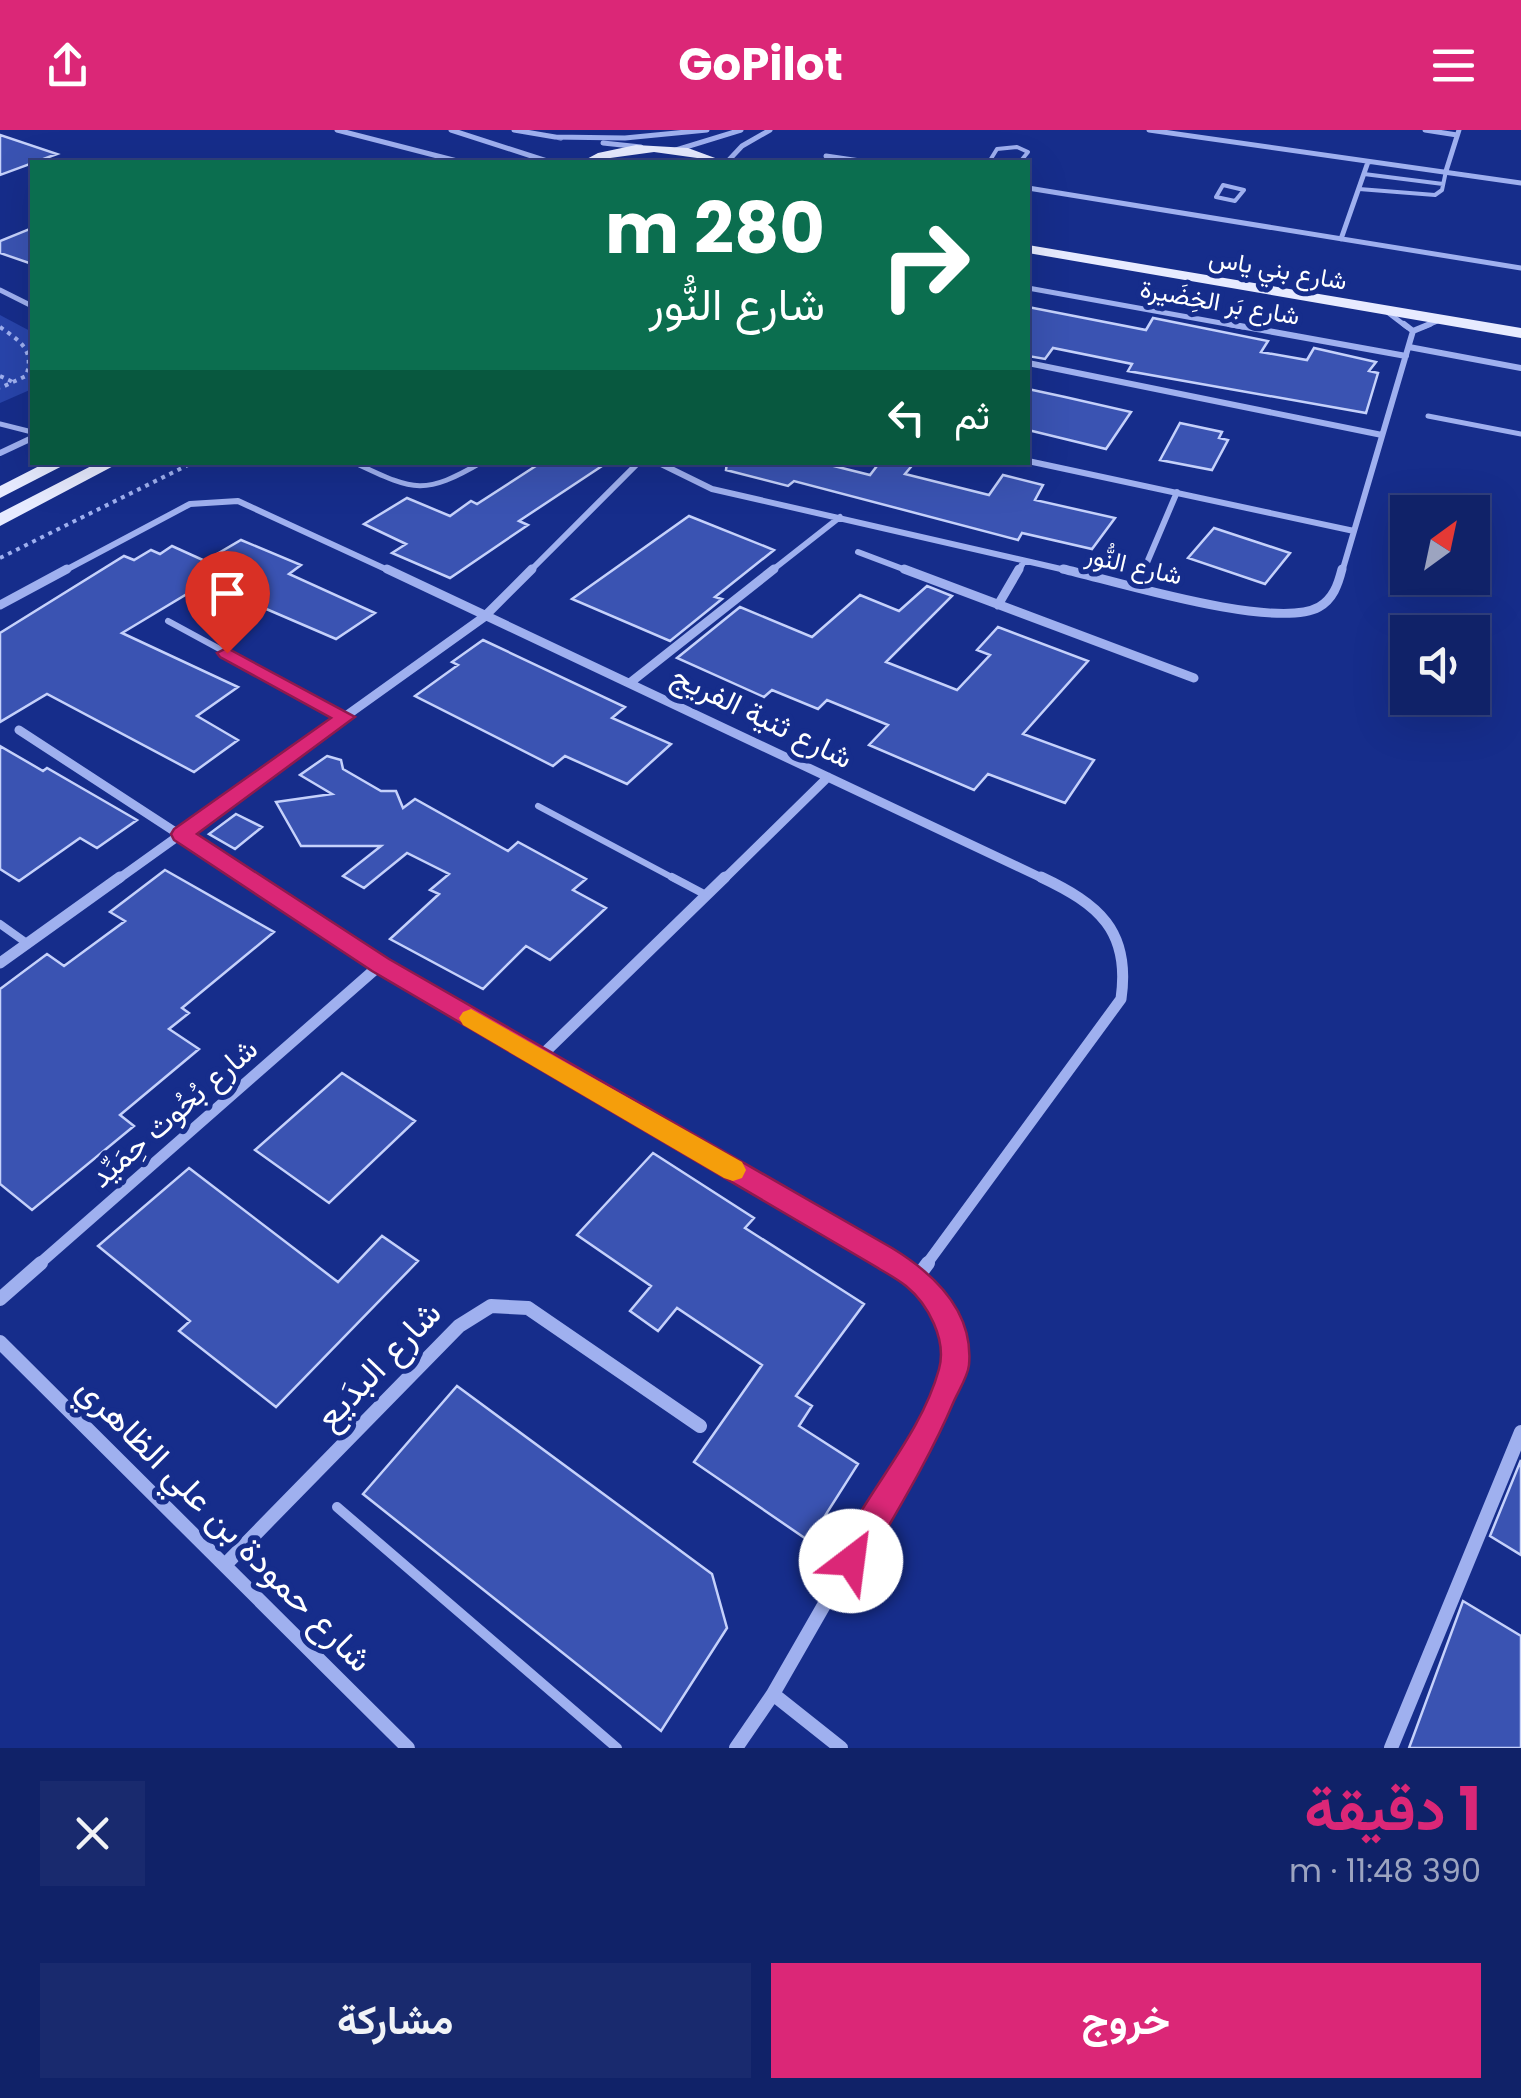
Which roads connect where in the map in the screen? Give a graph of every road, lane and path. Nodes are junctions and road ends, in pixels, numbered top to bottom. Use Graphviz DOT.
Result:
graph roads {
  1 [pos="337,130"];
  2 [pos="451,130"];
  3 [pos="514,130"];
  4 [pos="707,130"];
  5 [pos="740,130"];
  6 [pos="770,130"];
  7 [pos="1150,130"];
  8 [pos="1426,130"];
  9 [pos="1458,132"];
  10 [pos="554,137"];
  11 [pos="668,150"];
  12 [pos="436,154"];
  13 [pos="826,156"];
  14 [pos="455,160"];
  15 [pos="462,160"];
  16 [pos="545,160"];
  17 [pos="595,160"];
  18 [pos="715,160"];
  19 [pos="726,160"];
  20 [pos="853,160"];
  21 [pos="990,160"];
  22 [pos="1022,160"];
  23 [pos="1368,162"];
  24 [pos="1446,172"];
  25 [pos="1364,174"];
  26 [pos="1521,183"];
  27 [pos="1444,184"];
  28 [pos="1030,188"];
  29 [pos="1359,189"];
  30 [pos="1216,197"];
  31 [pos="1030,235"];
  32 [pos="1341,239"];
  33 [pos="1030,249"];
  34 [pos="1521,268"];
  35 [pos="1030,288"];
  36 [pos="0,290"];
  37 [pos="30,305"];
  38 [pos="1384,310"];
  39 [pos="1521,318"];
  40 [pos="1442,320"];
  41 [pos="0,327"];
  42 [pos="1414,331"];
  43 [pos="1521,334"];
  44 [pos="1407,352"];
  45 [pos="30,353"];
  46 [pos="1030,363"];
  47 [pos="1521,368"];
  48 [pos="30,372"];
  49 [pos="0,376"];
  50 [pos="13,382"];
  51 [pos="0,388"];
  52 [pos="1428,416"];
  53 [pos="0,424"];
  54 [pos="30,434"];
  55 [pos="1521,434"];
  56 [pos="1382,435"];
  57 [pos="30,436"];
  58 [pos="0,452"];
  59 [pos="1030,461"];
  60 [pos="56,465"];
  61 [pos="107,465"];
  62 [pos="188,465"];
  63 [pos="360,465"];
  64 [pos="477,465"];
  65 [pos="636,465"];
  66 [pos="663,465"];
  67 [pos="1177,492"];
  68 [pos="0,493"];
  69 [pos="840,517"];
  70 [pos="0,520"];
  71 [pos="1354,531"];
  72 [pos="858,552"];
  73 [pos="0,558"];
  74 [pos="1024,562"];
  75 [pos="1137,585"];
  76 [pos="998,604"];
  77 [pos="0,605"];
  78 [pos="484,617"];
  79 [pos="168,621"];
  80 [pos="1194,678"];
  81 [pos="631,682"];
  82 [pos="345,717"];
  83 [pos="19,730"];
  84 [pos="828,777"];
  85 [pos="538,806"];
  86 [pos="182,834"];
  87 [pos="706,895"];
  88 [pos="0,924"];
  89 [pos="28,944"];
  90 [pos="0,964"];
  91 [pos="380,965"];
  92 [pos="539,1058"];
  93 [pos="917,1278"];
  94 [pos="0,1299"];
  95 [pos="0,1342"];
  96 [pos="700,1426"];
  97 [pos="1521,1432"];
  98 [pos="337,1507"];
  99 [pos="224,1566"];
  100 [pos="774,1694"];
  101 [pos="408,1748"];
  102 [pos="617,1748"];
  103 [pos="736,1748"];
  104 [pos="841,1748"];
  105 [pos="1391,1748"];
  1 -- 12 [label="street"];
  2 -- 16 [label="street"];
  3 -- 10 [label="street"];
  4 -- 10 [label="street"];
  5 -- 11 [label="street"];
  6 -- 19 [label="street"];
  7 -- 23 [label="street"];
  8 -- 9 [label="street"];
  9 -- 24 [label="street"];
  10 -- 11 [label="street"];
  11 -- 17 [label="main road"];
  11 -- 18 [label="main road"];
  12 -- 14 [label="street"];
  12 -- 15 [label="street"];
  13 -- 20 [label="street"];
  21 -- 22 [label="lane"];
  23 -- 24 [label="street"];
  23 -- 25 [label="street"];
  24 -- 26 [label="street"];
  24 -- 27 [label="lane"];
  25 -- 27 [label="lane"];
  25 -- 29 [label="street"];
  27 -- 29 [label="lane"];
  28 -- 32 [label="street"];
  29 -- 32 [label="street"];
  30 -- 30 [label="lane"];
  31 -- 39 [label="main road, شارع بني ياس"];
  32 -- 34 [label="street"];
  33 -- 38 [label="main road, شارع بني ياس"];
  35 -- 44 [label="street, شارع بَر الخِضَيرة"];
  36 -- 37 [label="street"];
  38 -- 40 [label="main road, شارع بني ياس"];
  38 -- 42 [label="street"];
  40 -- 42 [label="street"];
  40 -- 43 [label="main road, شارع بني ياس"];
  41 -- 45 [label="path"];
  42 -- 44 [label="street, شارع النُّور"];
  44 -- 47 [label="street, شارع بَر الخِضَيرة"];
  44 -- 56 [label="street, شارع النُّور"];
  46 -- 56 [label="street"];
  48 -- 50 [label="path"];
  49 -- 50 [label="path"];
  50 -- 51 [label="path"];
  52 -- 55 [label="lane"];
  53 -- 54 [label="lane"];
  56 -- 71 [label="street, شارع النُّور"];
  57 -- 58 [label="street"];
  59 -- 67 [label="street"];
  60 -- 68 [label="main road"];
  61 -- 70 [label="main road"];
  62 -- 73 [label="path"];
  63 -- 64 [label="lane"];
  65 -- 78 [label="street"];
  66 -- 69 [label="street, شارع النُّور"];
  67 -- 71 [label="street"];
  67 -- 75 [label="street"];
  69 -- 74 [label="street, شارع النُّور"];
  69 -- 81 [label="street"];
  71 -- 75 [label="street, شارع النُّور"];
  72 -- 76 [label="street"];
  74 -- 75 [label="street, شارع النُّور"];
  74 -- 76 [label="street"];
  76 -- 80 [label="street"];
  77 -- 78 [label="street, شارع ثنية الفريج"];
  78 -- 81 [label="street, شارع ثنية الفريج"];
  78 -- 82 [label="street"];
  79 -- 82 [label="lane"];
  81 -- 84 [label="street, شارع ثنية الفريج"];
  82 -- 86 [label="street"];
  83 -- 86 [label="street"];
  84 -- 87 [label="street"];
  84 -- 93 [label="street, شارع ثنية الفريج"];
  85 -- 87 [label="lane"];
  86 -- 89 [label="street"];
  86 -- 91 [label="street"];
  87 -- 92 [label="street"];
  88 -- 89 [label="lane"];
  89 -- 90 [label="street"];
  91 -- 92 [label="street"];
  91 -- 94 [label="street, شارع بُحُوث حِمَيِّد"];
  92 -- 93 [label="street"];
  93 -- 100 [label="street"];
  95 -- 99 [label="street, شارع حمودة بن علي الظاهري"];
  96 -- 99 [label="street, شارع البدَيع"];
  97 -- 105 [label="street"];
  98 -- 102 [label="lane"];
  99 -- 101 [label="street, شارع حمودة بن علي الظاهري"];
  100 -- 103 [label="street"];
  100 -- 104 [label="street"];
}
